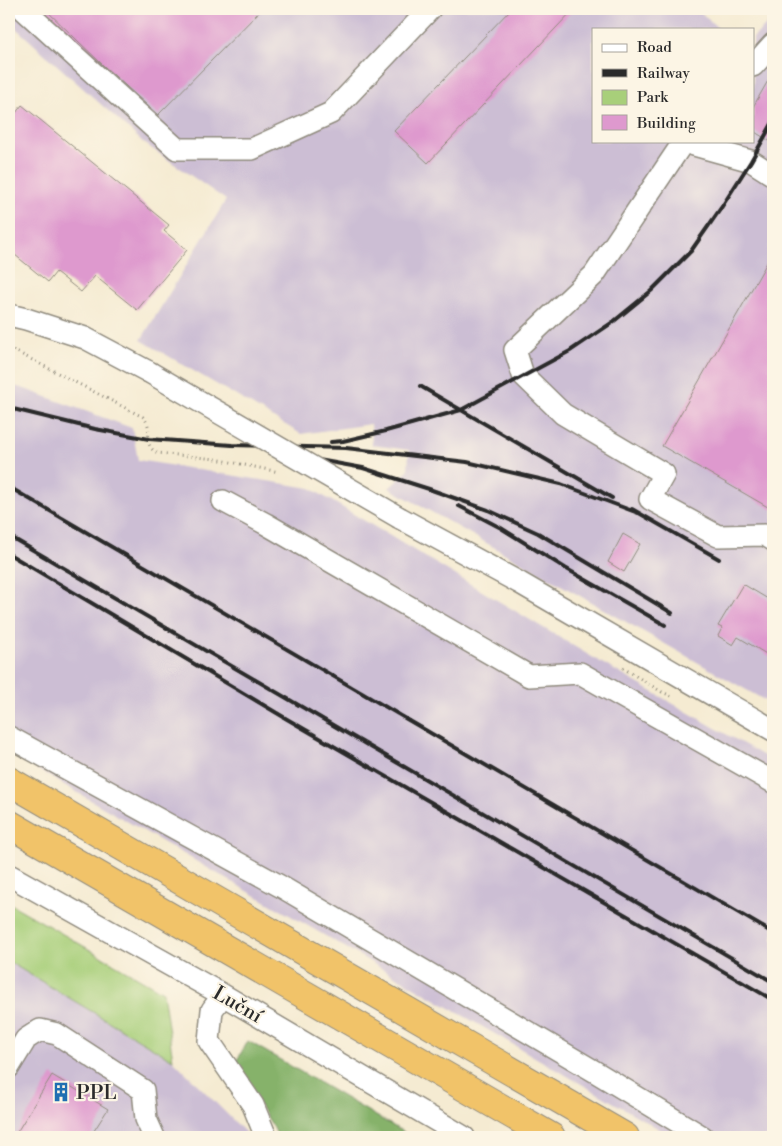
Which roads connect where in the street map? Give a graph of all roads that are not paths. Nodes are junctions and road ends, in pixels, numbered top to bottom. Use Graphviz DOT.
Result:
graph roads {
  1 [pos="23,9"];
  2 [pos="430,9"];
  3 [pos="773,44"];
  4 [pos="754,65"];
  5 [pos="683,142"];
  6 [pos="773,175"];
  7 [pos="9,315"];
  8 [pos="223,501"];
  9 [pos="773,540"];
  10 [pos="773,730"];
  11 [pos="9,737"];
  12 [pos="9,781"];
  13 [pos="773,782"];
  14 [pos="9,824"];
  15 [pos="9,875"];
  16 [pos="223,995"];
  17 [pos="9,1067"];
  18 [pos="154,1137"];
  19 [pos="266,1137"];
  20 [pos="464,1137"];
  21 [pos="551,1137"];
  22 [pos="625,1137"];
  23 [pos="703,1137"];
  1 -- 2 [label="street"];
  3 -- 4 [label="street"];
  5 -- 6 [label="street"];
  5 -- 9 [label="street"];
  7 -- 10 [label="street, bridge"];
  8 -- 13 [label="street"];
  11 -- 23 [label="street"];
  12 -- 22 [label="highway"];
  14 -- 21 [label="highway"];
  15 -- 16 [label="street, Luční"];
  16 -- 19 [label="street"];
  16 -- 20 [label="street, Luční"];
  17 -- 18 [label="street"];
}
